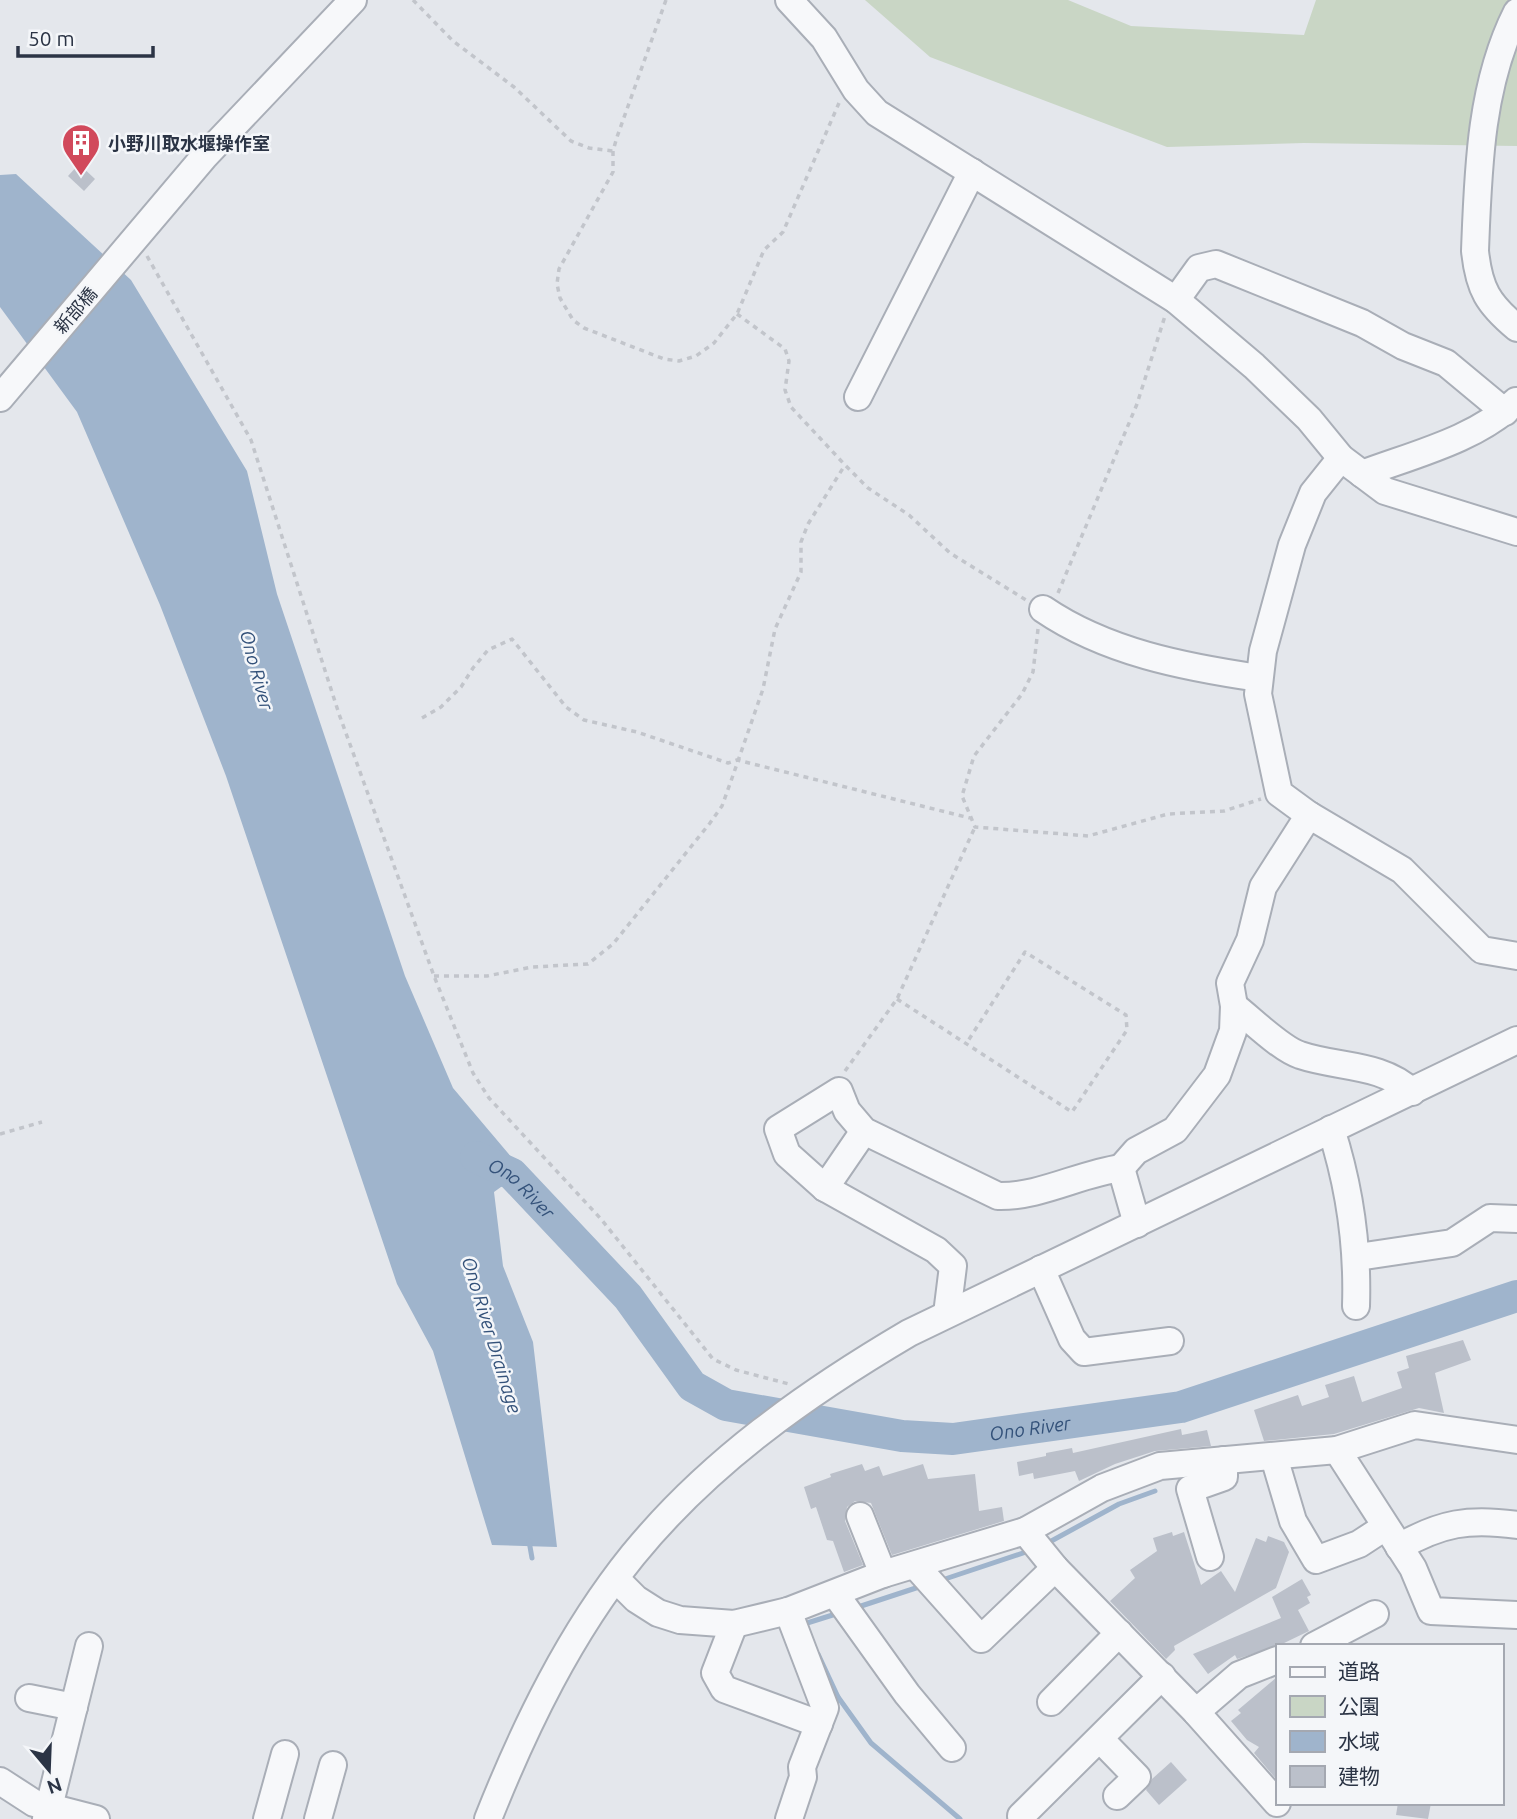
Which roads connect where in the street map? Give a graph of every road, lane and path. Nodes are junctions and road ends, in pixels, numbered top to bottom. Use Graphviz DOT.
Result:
graph roads {
  1 [pos="353,0"];
  2 [pos="413,0"];
  3 [pos="666,0"];
  4 [pos="789,0"];
  5 [pos="1517,12"];
  6 [pos="1505,36"];
  7 [pos="1517,66"];
  8 [pos="856,90"];
  9 [pos="613,151"];
  10 [pos="972,172"];
  11 [pos="134,243"];
  12 [pos="1176,300"];
  13 [pos="737,314"];
  14 [pos="1517,328"];
  15 [pos="858,397"];
  16 [pos="0,398"];
  17 [pos="1511,406"];
  18 [pos="845,465"];
  19 [pos="1352,466"];
  20 [pos="1517,532"];
  21 [pos="1043,610"];
  22 [pos="1259,678"];
  23 [pos="422,718"];
  24 [pos="737,760"];
  25 [pos="1309,815"];
  26 [pos="971,818"];
  27 [pos="975,827"];
  28 [pos="1517,956"];
  29 [pos="434,976"];
  30 [pos="897,999"];
  31 [pos="1234,1006"];
  32 [pos="1517,1040"];
  33 [pos="966,1044"];
  34 [pos="839,1091"];
  35 [pos="1412,1092"];
  36 [pos="41,1122"];
  37 [pos="1331,1129"];
  38 [pos="864,1131"];
  39 [pos="0,1134"];
  40 [pos="1121,1168"];
  41 [pos="825,1188"];
  42 [pos="1517,1219"];
  43 [pos="1137,1224"];
  44 [pos="1358,1256"];
  45 [pos="1041,1269"];
  46 [pos="1356,1306"];
  47 [pos="947,1314"];
  48 [pos="1170,1341"];
  49 [pos="814,1391"];
  50 [pos="1517,1440"];
  51 [pos="1337,1450"];
  52 [pos="1274,1457"];
  53 [pos="1224,1460"];
  54 [pos="860,1516"];
  55 [pos="1517,1525"];
  56 [pos="1392,1537"];
  57 [pos="1040,1549"];
  58 [pos="1210,1557"];
  59 [pos="915,1565"];
  60 [pos="883,1574"];
  61 [pos="616,1579"];
  62 [pos="836,1595"];
  63 [pos="788,1611"];
  64 [pos="1375,1614"];
  65 [pos="1517,1615"];
  66 [pos="734,1624"];
  67 [pos="1119,1633"];
  68 [pos="1318,1644"];
  69 [pos="89,1646"];
  70 [pos="1276,1660"];
  71 [pos="1162,1676"];
  72 [pos="29,1698"];
  73 [pos="1051,1702"];
  74 [pos="74,1707"];
  75 [pos="1196,1712"];
  76 [pos="819,1724"];
  77 [pos="1100,1739"];
  78 [pos="952,1748"];
  79 [pos="285,1754"];
  80 [pos="333,1765"];
  81 [pos="0,1781"];
  82 [pos="1117,1796"];
  83 [pos="1276,1801"];
  84 [pos="1280,1805"];
  85 [pos="47,1813"];
  86 [pos="1021,1816"];
  87 [pos="96,1819"];
  88 [pos="267,1819"];
  89 [pos="318,1819"];
  90 [pos="488,1819"];
  91 [pos="789,1819"];
  92 [pos="1292,1819"];
  1 -- 11 [label="street, 新部橋"];
  2 -- 9 [label="path"];
  3 -- 9 [label="path"];
  4 -- 8 [label="street"];
  5 -- 6 [label="street"];
  6 -- 7 [label="street"];
  6 -- 14 [label="street"];
  8 -- 10 [label="street"];
  8 -- 13 [label="path"];
  9 -- 13 [label="path"];
  10 -- 12 [label="street"];
  10 -- 15 [label="street"];
  11 -- 16 [label="street, 新部橋"];
  11 -- 29 [label="path"];
  12 -- 17 [label="street"];
  12 -- 19 [label="street"];
  13 -- 18 [label="path"];
  17 -- 19 [label="street"];
  18 -- 21 [label="path"];
  18 -- 24 [label="path"];
  19 -- 20 [label="street"];
  19 -- 22 [label="street"];
  21 -- 22 [label="street"];
  22 -- 25 [label="street"];
  23 -- 24 [label="path"];
  24 -- 26 [label="path"];
  24 -- 29 [label="path"];
  25 -- 28 [label="street"];
  25 -- 31 [label="street"];
  27 -- 30 [label="path"];
  29 -- 49 [label="path"];
  30 -- 33 [label="path"];
  30 -- 34 [label="path"];
  31 -- 35 [label="street"];
  31 -- 40 [label="street"];
  32 -- 35 [label="street"];
  33 -- 33 [label="path"];
  34 -- 38 [label="street"];
  34 -- 41 [label="street"];
  35 -- 37 [label="street"];
  36 -- 39 [label="path"];
  37 -- 43 [label="street"];
  37 -- 44 [label="street"];
  38 -- 40 [label="street"];
  38 -- 41 [label="street"];
  40 -- 43 [label="street"];
  41 -- 47 [label="street"];
  42 -- 44 [label="street"];
  43 -- 45 [label="street"];
  44 -- 46 [label="street"];
  45 -- 47 [label="street"];
  45 -- 48 [label="street"];
  47 -- 49 [label="street"];
  49 -- 61 [label="street"];
  50 -- 51 [label="street"];
  51 -- 52 [label="street"];
  51 -- 56 [label="street"];
  52 -- 53 [label="street"];
  52 -- 56 [label="street"];
  53 -- 57 [label="street"];
  53 -- 58 [label="street"];
  54 -- 60 [label="street"];
  55 -- 56 [label="street"];
  56 -- 65 [label="street"];
  57 -- 59 [label="street"];
  57 -- 59 [label="street"];
  57 -- 67 [label="street"];
  59 -- 60 [label="street"];
  60 -- 62 [label="street"];
  61 -- 66 [label="street"];
  61 -- 90 [label="street"];
  62 -- 63 [label="street"];
  62 -- 78 [label="street"];
  63 -- 66 [label="street"];
  63 -- 76 [label="street"];
  64 -- 68 [label="street"];
  66 -- 76 [label="street"];
  67 -- 71 [label="street"];
  67 -- 73 [label="street"];
  69 -- 74 [label="street"];
  70 -- 75 [label="street"];
  71 -- 75 [label="street"];
  71 -- 77 [label="street"];
  72 -- 74 [label="street"];
  74 -- 85 [label="street"];
  75 -- 83 [label="street"];
  76 -- 91 [label="street"];
  77 -- 82 [label="street"];
  77 -- 86 [label="street"];
  79 -- 88 [label="street"];
  80 -- 89 [label="street"];
  81 -- 85 [label="street"];
  84 -- 92 [label="street"];
  85 -- 87 [label="street"];
}
